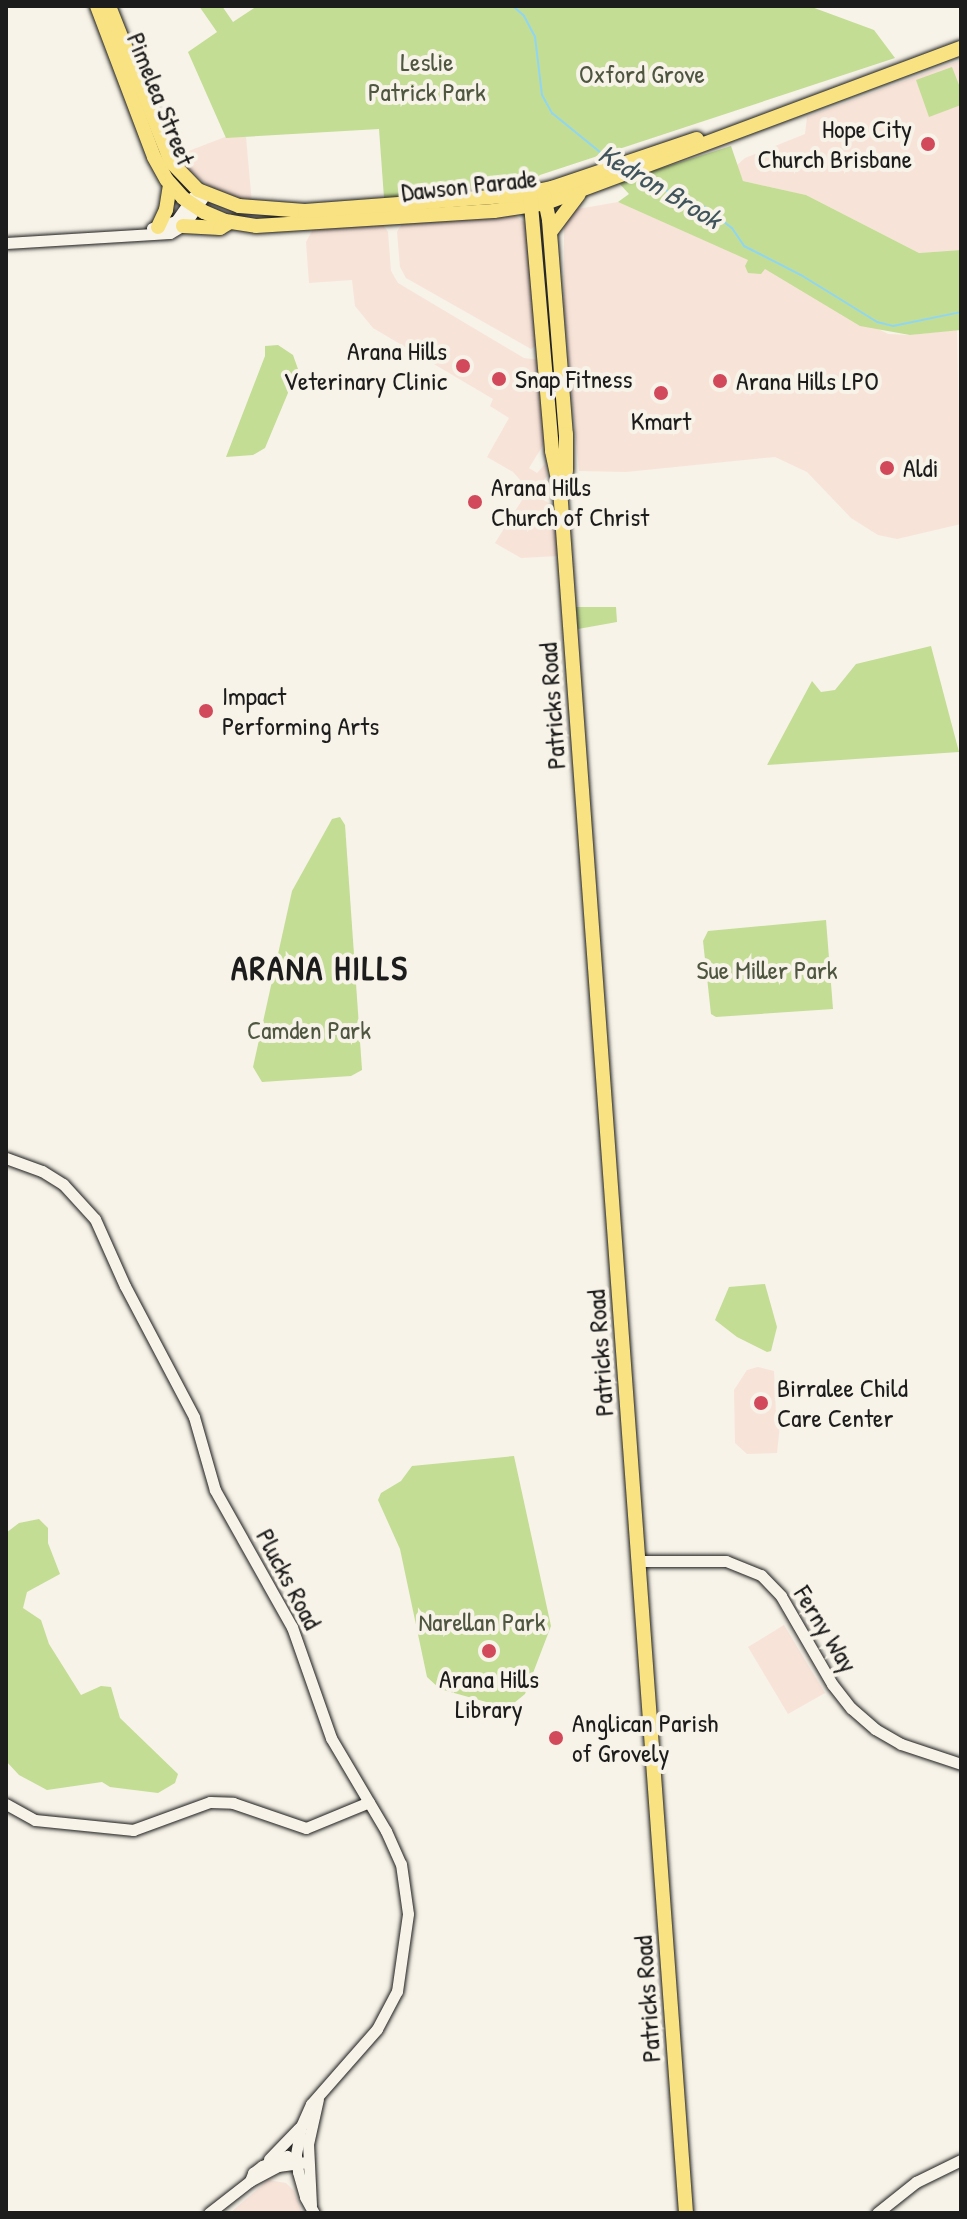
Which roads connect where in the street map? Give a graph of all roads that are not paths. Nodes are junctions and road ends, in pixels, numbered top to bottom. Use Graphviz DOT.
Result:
graph roads {
  1 [pos="97,6"];
  2 [pos="109,6"];
  3 [pos="961,48"];
  4 [pos="595,177"];
  5 [pos="170,184"];
  6 [pos="581,190"];
  7 [pos="202,192"];
  8 [pos="537,198"];
  9 [pos="193,206"];
  10 [pos="230,222"];
  11 [pos="183,226"];
  12 [pos="158,227"];
  13 [pos="551,232"];
  14 [pos="132,234"];
  15 [pos="6,243"];
  16 [pos="560,489"];
  17 [pos="6,1158"];
  18 [pos="639,1561"];
  19 [pos="961,1764"];
  20 [pos="369,1802"];
  21 [pos="6,1804"];
  22 [pos="318,2099"];
  23 [pos="301,2126"];
  24 [pos="302,2158"];
  25 [pos="961,2160"];
  26 [pos="266,2168"];
  27 [pos="300,2183"];
  28 [pos="313,2209"];
  29 [pos="209,2213"];
  30 [pos="686,2213"];
  31 [pos="877,2213"];
  1 -- 5 [label="main road, Pimelea Street"];
  2 -- 7 [label="main road, Pimelea Street"];
  3 -- 4 [label="main road, Dawson Parade"];
  4 -- 6 [label="main road, Dawson Parade"];
  4 -- 8 [label="main road, Dawson Parade"];
  5 -- 9 [label="main road, Pimelea Street"];
  5 -- 12 [label="main road"];
  6 -- 8 [label="main road, Dawson Parade"];
  6 -- 13 [label="main road"];
  7 -- 8 [label="main road, Dawson Parade"];
  7 -- 9 [label="street"];
  8 -- 10 [label="main road, Dawson Parade"];
  8 -- 13 [label="main road, Patricks Road"];
  8 -- 16 [label="main road, Patricks Road"];
  9 -- 10 [label="main road, Dawson Parade"];
  9 -- 11 [label="street"];
  9 -- 12 [label="street"];
  10 -- 11 [label="main road"];
  11 -- 14 [label="street"];
  12 -- 14 [label="street"];
  13 -- 16 [label="main road, Patricks Road"];
  14 -- 15 [label="street"];
  16 -- 18 [label="main road, Patricks Road"];
  17 -- 20 [label="street, Plucks Road"];
  18 -- 19 [label="street, Ferny Way"];
  18 -- 30 [label="main road, Patricks Road"];
  20 -- 21 [label="street"];
  20 -- 22 [label="street, Plucks Road"];
  22 -- 23 [label="street, Plucks Road"];
  22 -- 24 [label="street, Plucks Road"];
  23 -- 24 [label="street, Plucks Road"];
  23 -- 26 [label="street"];
  24 -- 26 [label="street"];
  24 -- 27 [label="street"];
  24 -- 28 [label="street"];
  25 -- 31 [label="street"];
  26 -- 27 [label="street"];
  26 -- 29 [label="street"];
  27 -- 28 [label="street"];
}
